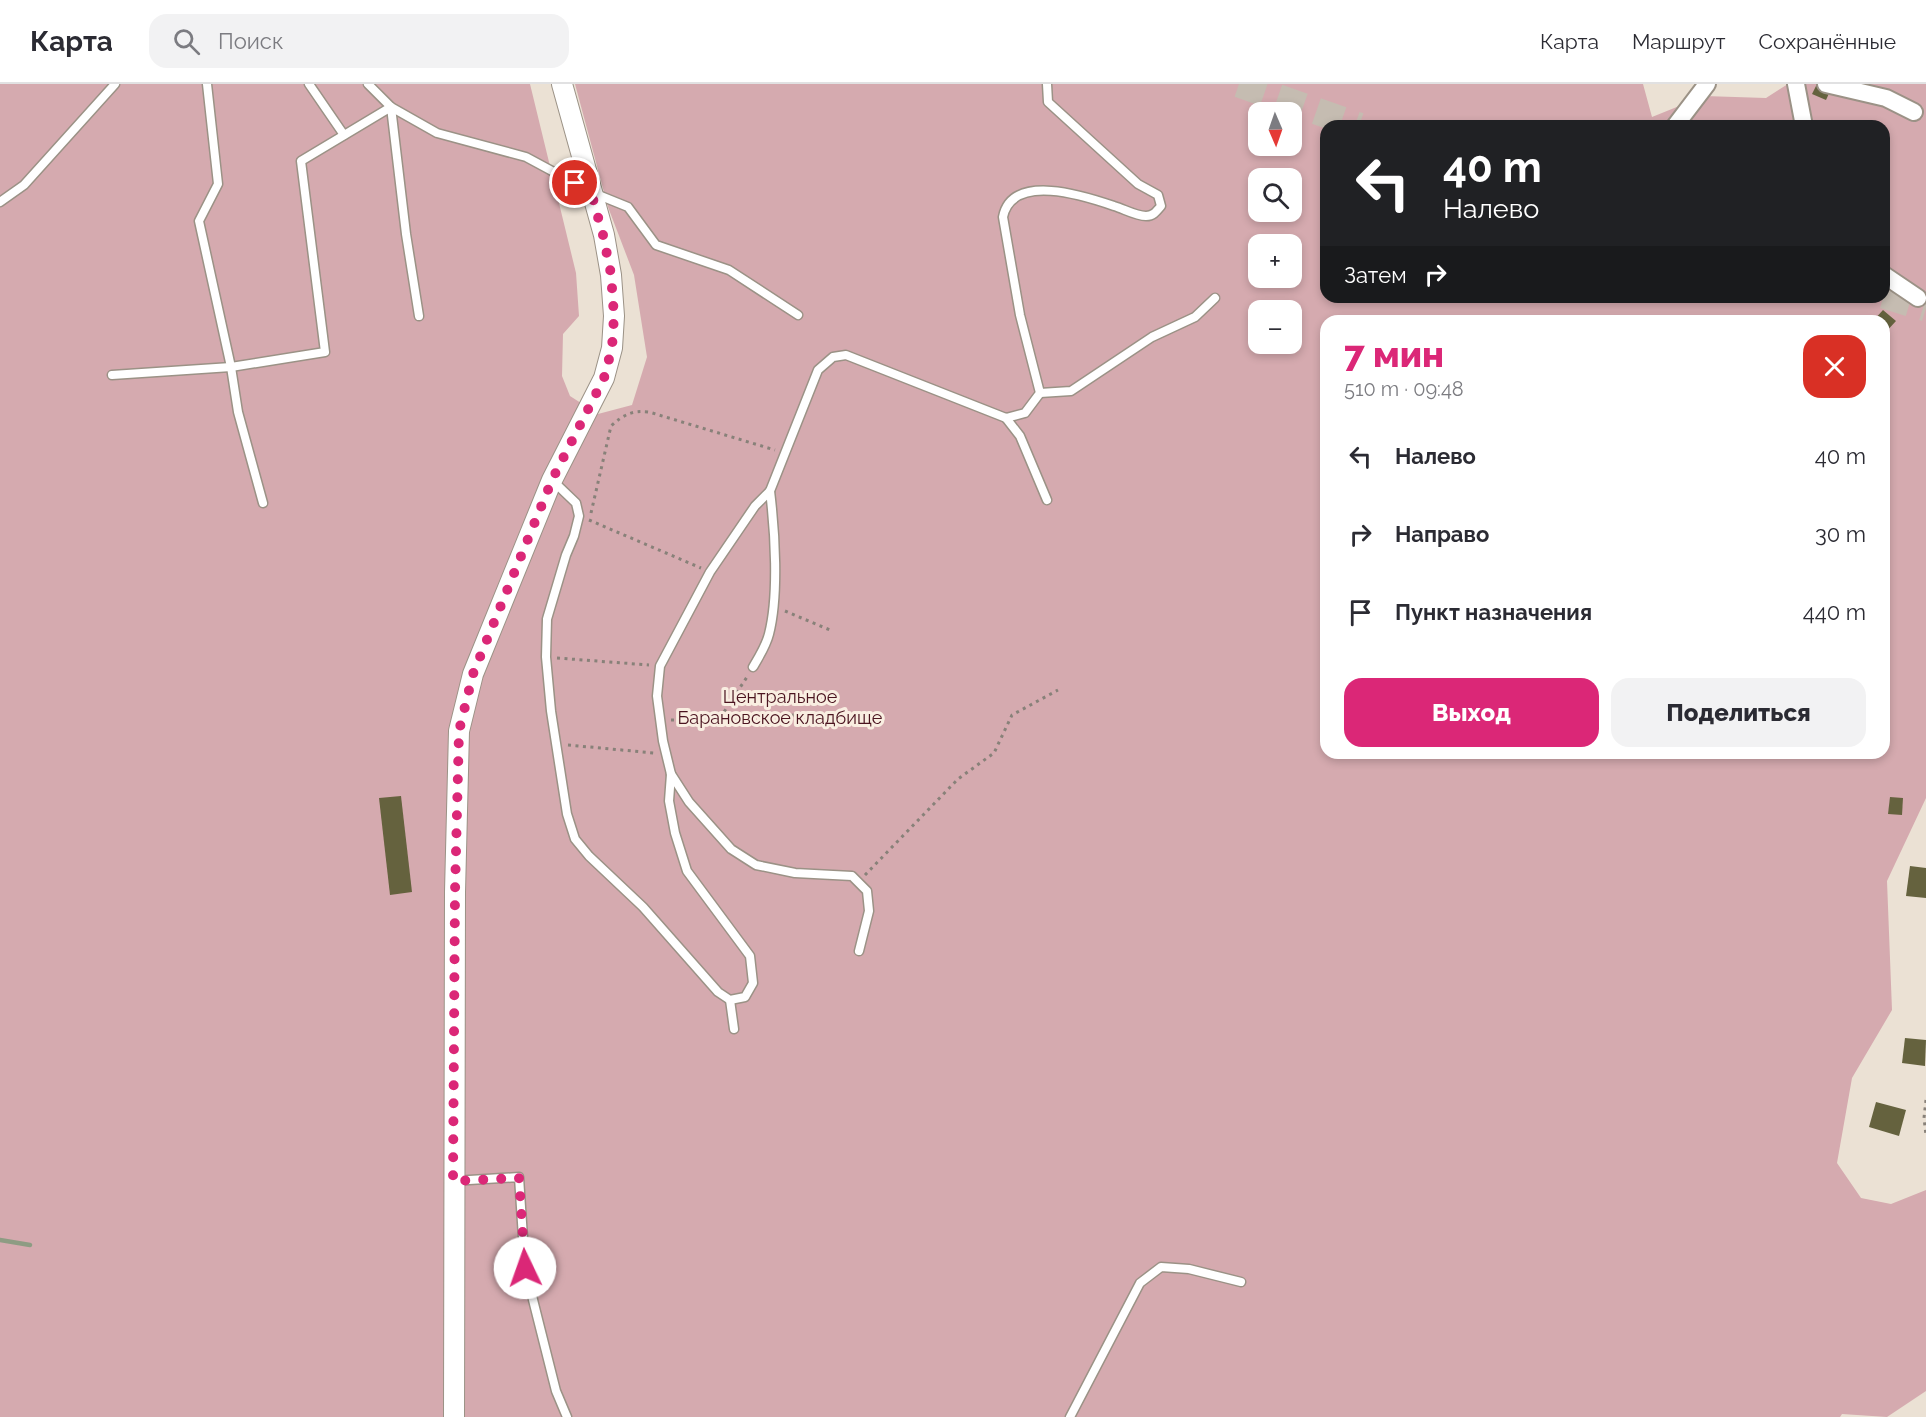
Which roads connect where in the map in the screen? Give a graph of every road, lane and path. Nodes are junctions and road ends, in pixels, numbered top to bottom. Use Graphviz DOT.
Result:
graph roads {
  1 [pos="115,84"];
  2 [pos="207,84"];
  3 [pos="309,84"];
  4 [pos="368,84"];
  5 [pos="562,84"];
  6 [pos="1047,84"];
  7 [pos="1707,84"];
  8 [pos="1796,84"];
  9 [pos="1826,84"];
  10 [pos="391,107"];
  11 [pos="1914,112"];
  12 [pos="1680,120"];
  13 [pos="1803,120"];
  14 [pos="344,135"];
  15 [pos="591,192"];
  16 [pos="0,202"];
  17 [pos="1890,279"];
  18 [pos="1215,298"];
  19 [pos="1918,298"];
  20 [pos="798,315"];
  21 [pos="419,316"];
  22 [pos="231,367"];
  23 [pos="112,375"];
  24 [pos="1040,393"];
  25 [pos="1006,418"];
  26 [pos="787,453"];
  27 [pos="552,480"];
  28 [pos="770,491"];
  29 [pos="1047,500"];
  30 [pos="263,503"];
  31 [pos="579,516"];
  32 [pos="589,520"];
  33 [pos="710,572"];
  34 [pos="774,606"];
  35 [pos="830,630"];
  36 [pos="546,657"];
  37 [pos="660,666"];
  38 [pos="753,667"];
  39 [pos="1058,690"];
  40 [pos="822,714"];
  41 [pos="720,718"];
  42 [pos="661,721"];
  43 [pos="556,744"];
  44 [pos="665,754"];
  45 [pos="671,774"];
  46 [pos="858,882"];
  47 [pos="859,951"];
  48 [pos="730,1000"];
  49 [pos="734,1029"];
  50 [pos="1926,1100"];
  51 [pos="1926,1136"];
  52 [pos="453,1181"];
  53 [pos="1241,1282"];
  54 [pos="454,1417"];
  55 [pos="567,1417"];
  56 [pos="1070,1417"];
  1 -- 16 [label="lane"];
  2 -- 22 [label="lane"];
  3 -- 14 [label="lane"];
  4 -- 10 [label="lane"];
  5 -- 15 [label="street"];
  6 -- 24 [label="lane"];
  7 -- 12 [label="street"];
  8 -- 13 [label="street"];
  9 -- 11 [label="street"];
  10 -- 14 [label="lane"];
  10 -- 15 [label="lane"];
  10 -- 21 [label="lane"];
  14 -- 22 [label="lane"];
  15 -- 20 [label="lane"];
  15 -- 27 [label="street"];
  17 -- 19 [label="street"];
  18 -- 24 [label="lane"];
  22 -- 23 [label="lane"];
  22 -- 30 [label="lane"];
  24 -- 25 [label="lane"];
  25 -- 26 [label="lane"];
  25 -- 29 [label="lane"];
  26 -- 28 [label="lane"];
  26 -- 32 [label="path"];
  27 -- 31 [label="lane"];
  27 -- 52 [label="street"];
  28 -- 33 [label="lane"];
  28 -- 34 [label="lane"];
  31 -- 32 [label="path"];
  31 -- 36 [label="lane"];
  32 -- 33 [label="path"];
  33 -- 37 [label="lane"];
  34 -- 35 [label="path"];
  34 -- 38 [label="lane"];
  36 -- 37 [label="path"];
  36 -- 43 [label="lane"];
  37 -- 42 [label="lane"];
  38 -- 41 [label="path"];
  39 -- 46 [label="path"];
  40 -- 41 [label="path"];
  41 -- 42 [label="path"];
  42 -- 44 [label="lane"];
  43 -- 44 [label="path"];
  43 -- 48 [label="lane"];
  44 -- 45 [label="lane"];
  45 -- 46 [label="lane"];
  45 -- 48 [label="lane"];
  46 -- 47 [label="lane"];
  48 -- 49 [label="lane"];
  50 -- 51 [label="path"];
  52 -- 54 [label="street"];
  52 -- 55 [label="lane"];
  53 -- 56 [label="lane"];
}
